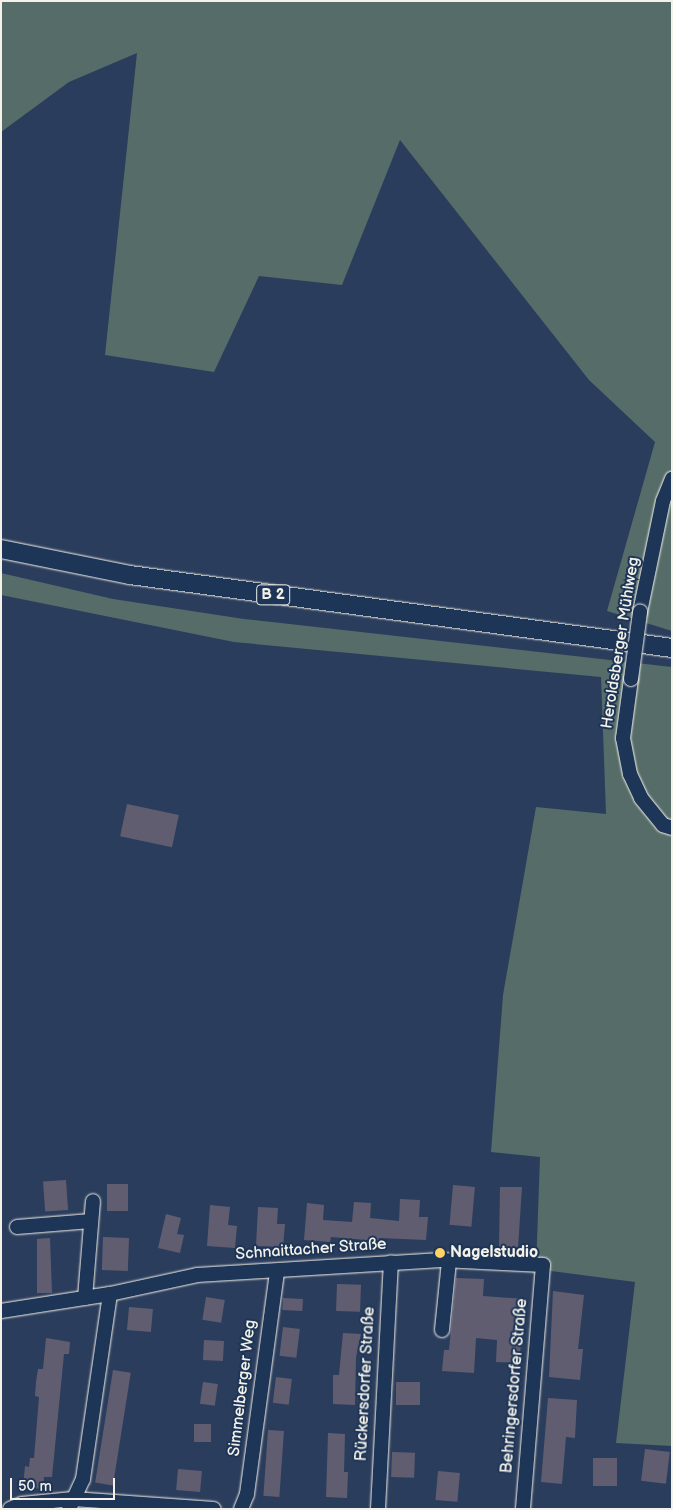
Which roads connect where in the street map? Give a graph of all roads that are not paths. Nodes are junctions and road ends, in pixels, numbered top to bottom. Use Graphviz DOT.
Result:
graph roads {
  1 [pos="672,479"];
  2 [pos="1,549"];
  3 [pos="672,648"];
  4 [pos="672,828"];
  5 [pos="93,1201"];
  6 [pos="91,1221"];
  7 [pos="17,1227"];
  8 [pos="449,1261"];
  9 [pos="391,1262"];
  10 [pos="543,1266"];
  11 [pos="277,1271"];
  12 [pos="110,1294"];
  13 [pos="85,1298"];
  14 [pos="1,1311"];
  15 [pos="442,1330"];
  16 [pos="71,1504"];
  17 [pos="10,1509"];
  18 [pos="214,1509"];
  19 [pos="241,1509"];
  20 [pos="378,1509"];
  21 [pos="523,1509"];
  1 -- 4 [label="street, Heroldsberger Mühlweg, bridge"];
  2 -- 3 [label="main road, B 2"];
  5 -- 6 [label="street"];
  6 -- 7 [label="street"];
  6 -- 13 [label="street"];
  8 -- 9 [label="street, Schnaittacher Straße"];
  8 -- 10 [label="street, Schnaittacher Straße"];
  8 -- 15 [label="street"];
  9 -- 11 [label="street, Schnaittacher Straße"];
  9 -- 20 [label="street, Rückersdorfer Straße"];
  10 -- 21 [label="street, Behringersdorfer Straße"];
  11 -- 12 [label="street, Schnaittacher Straße"];
  11 -- 19 [label="street, Simmelberger Weg"];
  12 -- 13 [label="street, Schnaittacher Straße"];
  12 -- 16 [label="street"];
  13 -- 14 [label="street, Schnaittacher Straße"];
  16 -- 17 [label="street"];
  16 -- 18 [label="street"];
}
